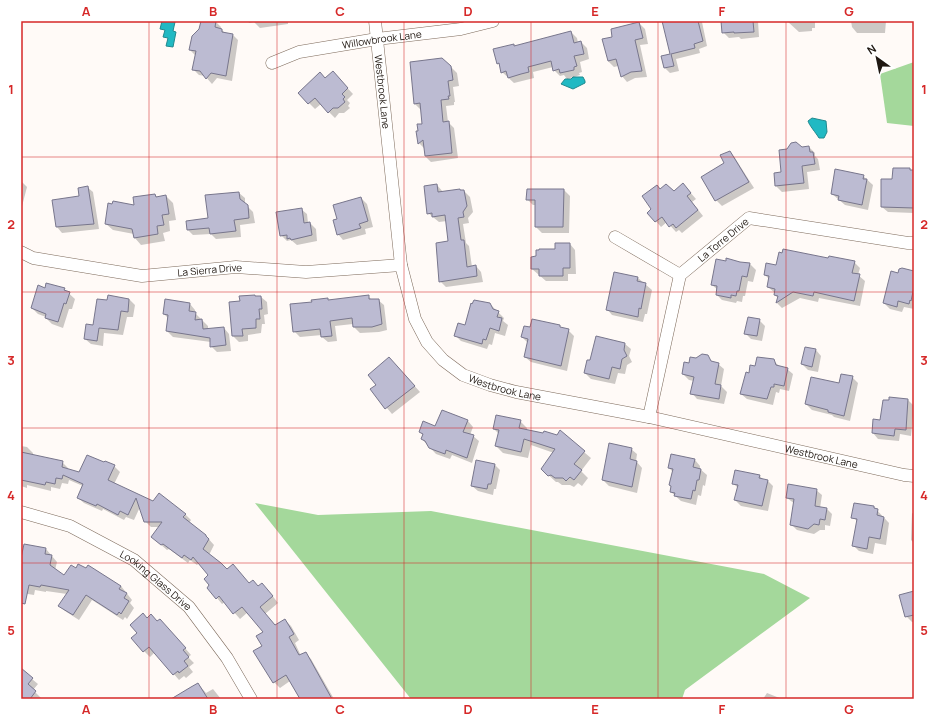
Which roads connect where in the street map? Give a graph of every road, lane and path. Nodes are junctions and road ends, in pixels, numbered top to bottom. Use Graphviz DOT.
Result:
graph roads {
  1 [pos="375,21"];
  2 [pos="493,21"];
  3 [pos="377,39"];
  4 [pos="272,64"];
  5 [pos="615,237"];
  6 [pos="914,243"];
  7 [pos="21,252"];
  8 [pos="401,265"];
  9 [pos="680,275"];
  10 [pos="649,418"];
  11 [pos="914,476"];
  12 [pos="21,512"];
  13 [pos="251,699"];
  1 -- 3 [label="street, Westbrook Lane"];
  2 -- 3 [label="street, Willowbrook Lane"];
  3 -- 4 [label="street, Willowbrook Lane"];
  3 -- 8 [label="street, Westbrook Lane"];
  5 -- 9 [label="street"];
  6 -- 9 [label="street, La Torre Drive"];
  7 -- 8 [label="street, La Sierra Drive"];
  8 -- 10 [label="street, Westbrook Lane"];
  9 -- 10 [label="street"];
  10 -- 11 [label="street, Westbrook Lane"];
  12 -- 13 [label="street, Looking Glass Drive"];
}
